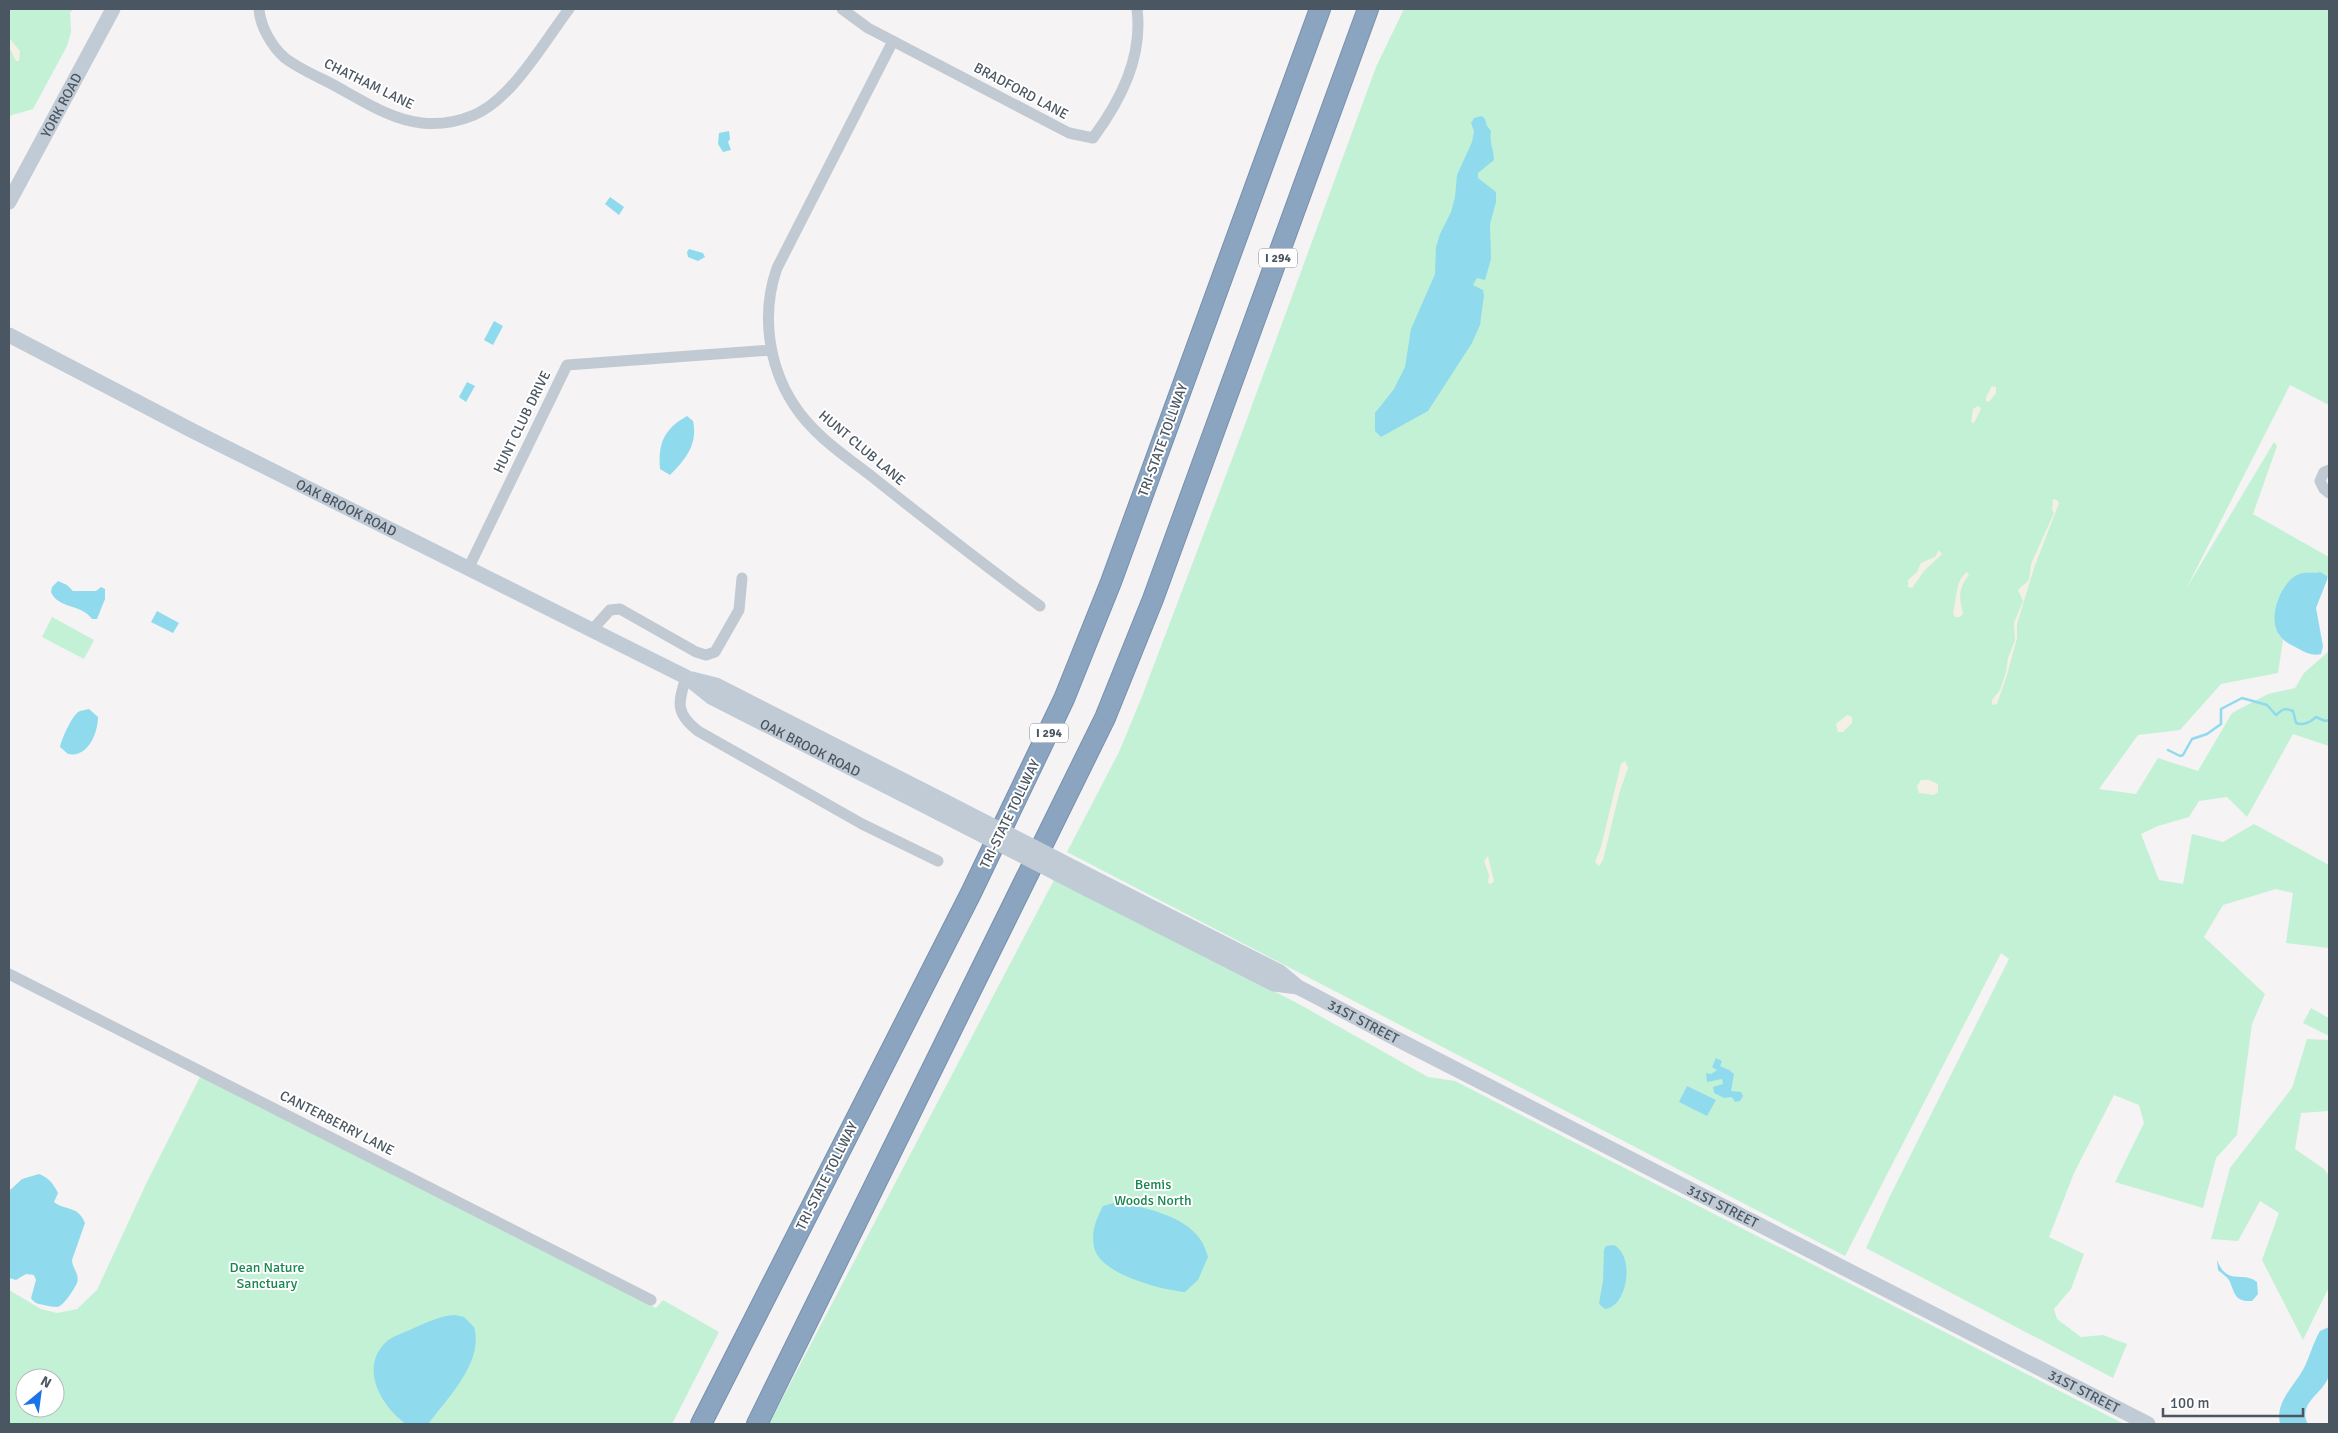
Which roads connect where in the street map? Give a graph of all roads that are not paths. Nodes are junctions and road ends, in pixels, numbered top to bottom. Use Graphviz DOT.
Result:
graph roads {
  1 [pos="112,9"];
  2 [pos="259,9"];
  3 [pos="569,9"];
  4 [pos="842,9"];
  5 [pos="1137,9"];
  6 [pos="1320,9"];
  7 [pos="1368,9"];
  8 [pos="1373,9"];
  9 [pos="893,41"];
  10 [pos="1348,63"];
  11 [pos="9,202"];
  12 [pos="9,335"];
  13 [pos="771,350"];
  14 [pos="2329,470"];
  15 [pos="2329,493"];
  16 [pos="468,568"];
  17 [pos="742,578"];
  18 [pos="1040,606"];
  19 [pos="592,630"];
  20 [pos="686,678"];
  21 [pos="942,807"];
  22 [pos="938,861"];
  23 [pos="9,974"];
  24 [pos="652,1300"];
  25 [pos="701,1424"];
  26 [pos="757,1424"];
  27 [pos="2148,1424"];
  1 -- 11 [label="main road, YORK ROAD"];
  2 -- 3 [label="street, CHATHAM LANE"];
  4 -- 9 [label="street, BRADFORD LANE"];
  5 -- 9 [label="street, BRADFORD LANE"];
  6 -- 25 [label="highway, TRI-STATE TOLLWAY / I 294"];
  7 -- 10 [label="highway, I 294"];
  8 -- 10 [label="highway"];
  9 -- 13 [label="street, HUNT CLUB LANE"];
  10 -- 26 [label="highway, I 294"];
  12 -- 16 [label="main road, OAK BROOK ROAD"];
  13 -- 16 [label="street, HUNT CLUB DRIVE"];
  13 -- 18 [label="street, HUNT CLUB LANE"];
  14 -- 15 [label="street"];
  16 -- 19 [label="main road, OAK BROOK ROAD"];
  17 -- 19 [label="street"];
  19 -- 20 [label="main road, OAK BROOK ROAD"];
  20 -- 21 [label="main road, OAK BROOK ROAD"];
  20 -- 22 [label="street"];
  21 -- 27 [label="main road, 31ST STREET, bridge"];
  23 -- 24 [label="street, CANTERBERRY LANE"];
}
